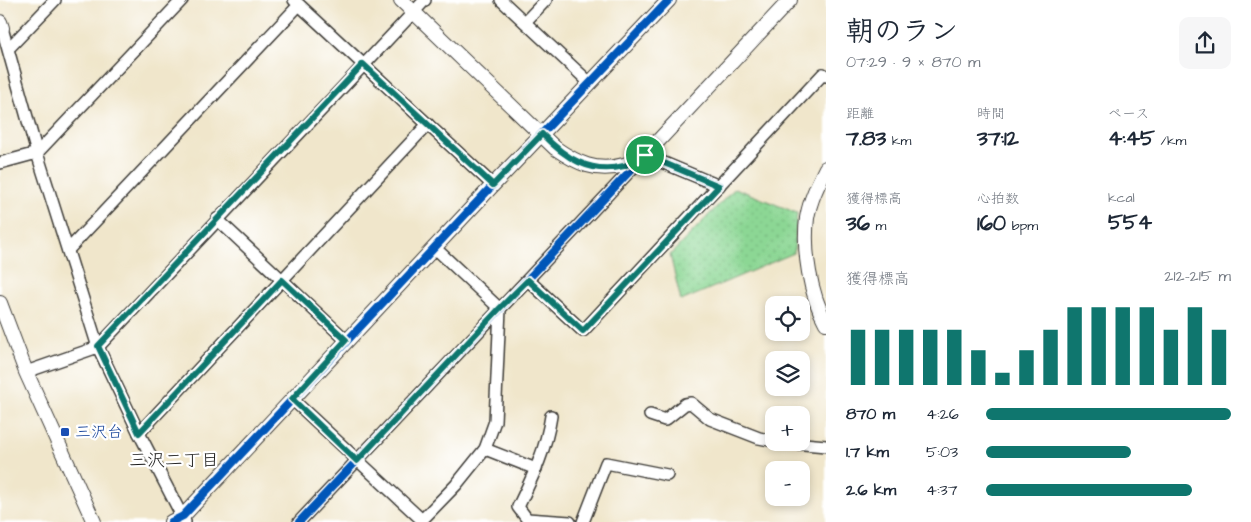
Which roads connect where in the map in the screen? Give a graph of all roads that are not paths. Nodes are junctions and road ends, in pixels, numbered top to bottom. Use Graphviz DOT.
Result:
graph roads {
  1 [pos="55,0"];
  2 [pos="182,0"];
  3 [pos="401,0"];
  4 [pos="425,0"];
  5 [pos="501,0"];
  6 [pos="546,0"];
  7 [pos="669,0"];
  8 [pos="790,0"];
  9 [pos="296,2"];
  10 [pos="414,12"];
  11 [pos="525,22"];
  12 [pos="1,27"];
  13 [pos="9,48"];
  14 [pos="363,64"];
  15 [pos="826,76"];
  16 [pos="590,83"];
  17 [pos="428,124"];
  18 [pos="542,134"];
  19 [pos="37,153"];
  20 [pos="645,155"];
  21 [pos="0,163"];
  22 [pos="826,168"];
  23 [pos="493,185"];
  24 [pos="719,186"];
  25 [pos="218,219"];
  26 [pos="434,247"];
  27 [pos="68,250"];
  28 [pos="282,280"];
  29 [pos="528,280"];
  30 [pos="0,303"];
  31 [pos="500,308"];
  32 [pos="826,323"];
  33 [pos="346,340"];
  34 [pos="98,346"];
  35 [pos="26,372"];
  36 [pos="292,399"];
  37 [pos="551,416"];
  38 [pos="650,416"];
  39 [pos="139,433"];
  40 [pos="765,439"];
  41 [pos="810,445"];
  42 [pos="826,446"];
  43 [pos="485,449"];
  44 [pos="357,461"];
  45 [pos="536,469"];
  46 [pos="667,475"];
  47 [pos="180,520"];
  48 [pos="94,522"];
  49 [pos="299,522"];
  50 [pos="570,522"];
  51 [pos="583,522"];
  1 -- 13 [label="street"];
  2 -- 19 [label="street"];
  3 -- 10 [label="street"];
  4 -- 10 [label="street"];
  5 -- 11 [label="street"];
  6 -- 11 [label="street"];
  7 -- 16 [label="street"];
  8 -- 20 [label="street"];
  9 -- 14 [label="street"];
  9 -- 27 [label="street"];
  10 -- 14 [label="street"];
  10 -- 18 [label="street"];
  11 -- 16 [label="street"];
  12 -- 13 [label="street"];
  13 -- 19 [label="street"];
  14 -- 17 [label="street"];
  14 -- 25 [label="street"];
  15 -- 24 [label="street"];
  16 -- 18 [label="street"];
  17 -- 23 [label="street"];
  17 -- 28 [label="street"];
  18 -- 20 [label="street"];
  18 -- 23 [label="street"];
  19 -- 21 [label="street"];
  19 -- 27 [label="street"];
  20 -- 24 [label="street"];
  20 -- 29 [label="street"];
  22 -- 32 [label="street"];
  23 -- 26 [label="street"];
  24 -- 29 [label="street"];
  25 -- 28 [label="street"];
  25 -- 34 [label="street"];
  26 -- 31 [label="street"];
  26 -- 33 [label="street"];
  27 -- 34 [label="street"];
  28 -- 33 [label="street"];
  28 -- 39 [label="street"];
  29 -- 31 [label="street"];
  30 -- 35 [label="street"];
  31 -- 43 [label="street"];
  31 -- 44 [label="street"];
  33 -- 36 [label="street"];
  34 -- 35 [label="street"];
  34 -- 39 [label="street"];
  35 -- 48 [label="street"];
  36 -- 44 [label="street"];
  36 -- 47 [label="street"];
  37 -- 45 [label="street"];
  38 -- 40 [label="street"];
  39 -- 47 [label="street"];
  41 -- 42 [label="street"];
  43 -- 44 [label="street"];
  43 -- 45 [label="street"];
  44 -- 49 [label="street"];
  45 -- 50 [label="street"];
  46 -- 51 [label="street"];
}
